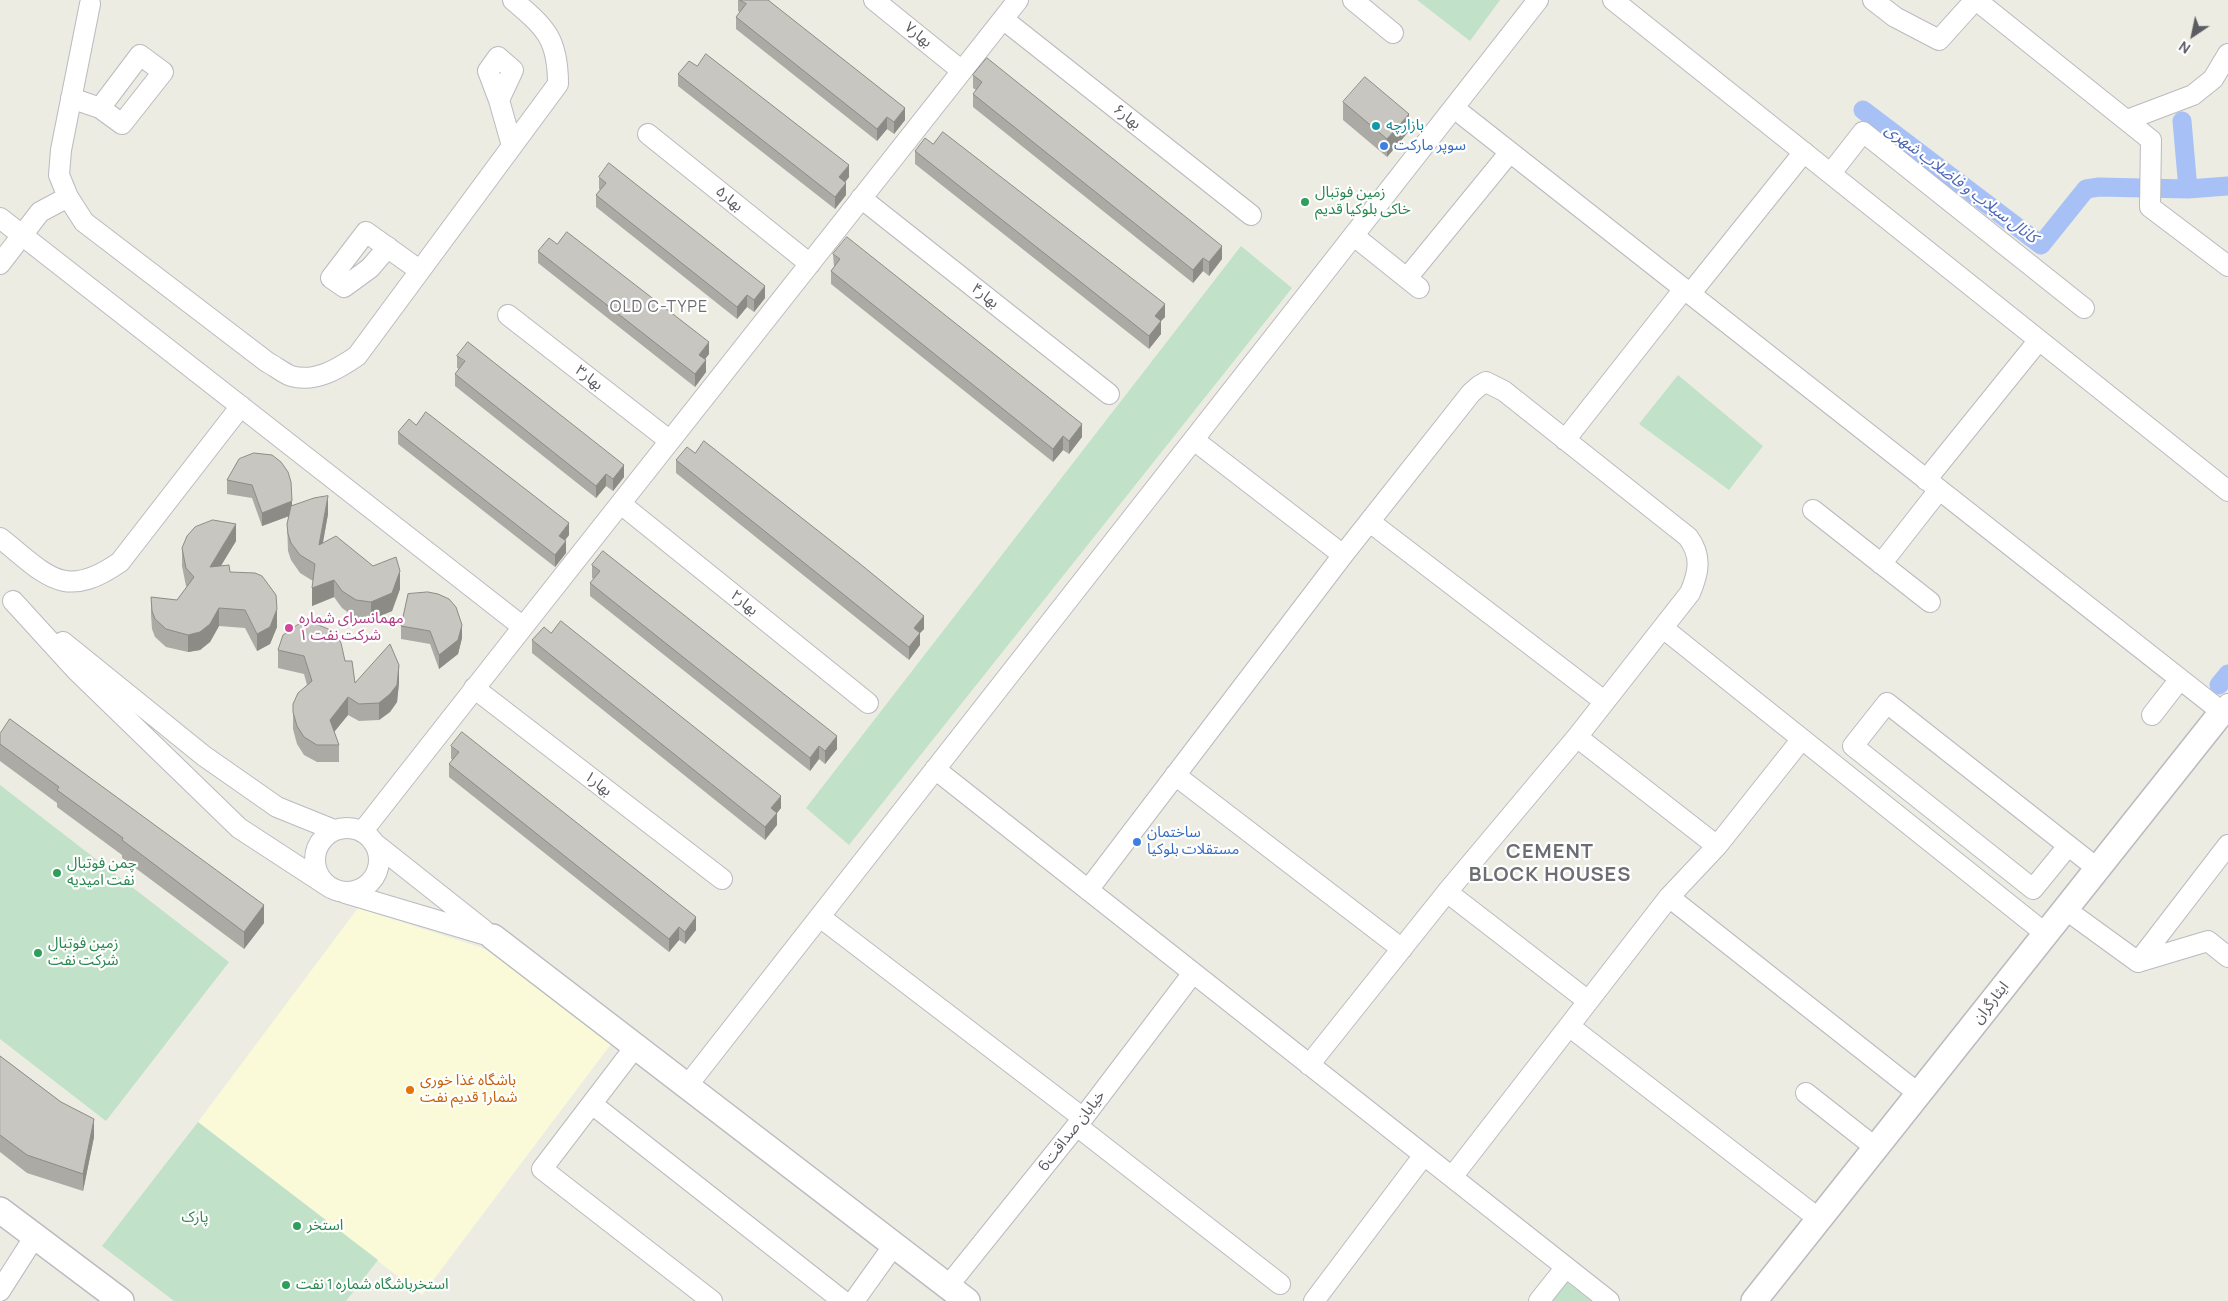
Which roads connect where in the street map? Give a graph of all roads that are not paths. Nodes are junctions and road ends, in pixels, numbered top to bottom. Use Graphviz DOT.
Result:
graph roads {
  1 [pos="512,0"];
  2 [pos="874,0"];
  3 [pos="1018,0"];
  4 [pos="1353,0"];
  5 [pos="1538,0"];
  6 [pos="1613,0"];
  7 [pos="1873,0"];
  8 [pos="1976,0"];
  9 [pos="90,4"];
  10 [pos="1003,19"];
  11 [pos="1393,32"];
  12 [pos="2228,54"];
  13 [pos="962,71"];
  14 [pos="71,98"];
  15 [pos="500,100"];
  16 [pos="100,108"];
  17 [pos="1454,108"];
  18 [pos="2127,120"];
  19 [pos="648,134"];
  20 [pos="512,146"];
  21 [pos="1510,152"];
  22 [pos="1804,152"];
  23 [pos="1831,173"];
  24 [pos="68,197"];
  25 [pos="861,198"];
  26 [pos="1251,215"];
  27 [pos="0,218"];
  28 [pos="21,235"];
  29 [pos="1354,236"];
  30 [pos="388,247"];
  31 [pos="0,264"];
  32 [pos="810,264"];
  33 [pos="2228,266"];
  34 [pos="419,270"];
  35 [pos="1687,292"];
  36 [pos="2084,308"];
  37 [pos="508,315"];
  38 [pos="2040,340"];
  39 [pos="1109,394"];
  40 [pos="241,406"];
  41 [pos="1194,440"];
  42 [pos="1565,440"];
  43 [pos="670,441"];
  44 [pos="1932,485"];
  45 [pos="2228,491"];
  46 [pos="620,504"];
  47 [pos="1813,510"];
  48 [pos="1370,522"];
  49 [pos="0,538"];
  50 [pos="1343,555"];
  51 [pos="1881,564"];
  52 [pos="7,596"];
  53 [pos="1930,602"];
  54 [pos="523,627"];
  55 [pos="1663,628"];
  56 [pos="2180,679"];
  57 [pos="474,688"];
  58 [pos="1604,701"];
  59 [pos="868,703"];
  60 [pos="2225,708"];
  61 [pos="2152,715"];
  62 [pos="1577,738"];
  63 [pos="1801,740"];
  64 [pos="936,769"];
  65 [pos="1175,775"];
  66 [pos="334,830"];
  67 [pos="368,837"];
  68 [pos="2228,845"];
  69 [pos="1717,846"];
  70 [pos="2068,846"];
  71 [pos="2098,869"];
  72 [pos="722,879"];
  73 [pos="1088,890"];
  74 [pos="338,891"];
  75 [pos="1447,892"];
  76 [pos="1669,897"];
  77 [pos="2065,910"];
  78 [pos="820,917"];
  79 [pos="2046,934"];
  80 [pos="493,937"];
  81 [pos="1402,949"];
  82 [pos="2228,957"];
  83 [pos="2138,962"];
  84 [pos="1193,973"];
  85 [pos="1588,1001"];
  86 [pos="1569,1026"];
  87 [pos="636,1046"];
  88 [pos="1310,1065"];
  89 [pos="687,1086"];
  90 [pos="1806,1093"];
  91 [pos="1919,1094"];
  92 [pos="592,1104"];
  93 [pos="1080,1122"];
  94 [pos="1876,1148"];
  95 [pos="1424,1155"];
  96 [pos="1452,1177"];
  97 [pos="0,1210"];
  98 [pos="1819,1219"];
  99 [pos="35,1236"];
  100 [pos="894,1245"];
  101 [pos="1566,1267"];
  102 [pos="1280,1284"];
  103 [pos="0,1291"];
  104 [pos="957,1294"];
  105 [pos="1319,1299"];
  106 [pos="121,1301"];
  107 [pos="712,1301"];
  108 [pos="843,1301"];
  109 [pos="854,1301"];
  110 [pos="1539,1301"];
  111 [pos="1609,1301"];
  112 [pos="1754,1301"];
  1 -- 20 [label="street"];
  2 -- 13 [label="street, بهار۷"];
  3 -- 10 [label="street"];
  4 -- 11 [label="street"];
  5 -- 17 [label="street"];
  6 -- 22 [label="street"];
  7 -- 8 [label="street"];
  8 -- 18 [label="street"];
  9 -- 14 [label="street"];
  10 -- 13 [label="street"];
  10 -- 26 [label="street, بهار۶"];
  12 -- 18 [label="street"];
  13 -- 25 [label="street"];
  14 -- 16 [label="street"];
  14 -- 24 [label="street"];
  15 -- 20 [label="street"];
  17 -- 21 [label="street"];
  17 -- 29 [label="street"];
  18 -- 33 [label="street"];
  19 -- 32 [label="street, بهار۵"];
  20 -- 34 [label="street"];
  21 -- 29 [label="street"];
  21 -- 35 [label="street"];
  22 -- 23 [label="street"];
  22 -- 35 [label="street"];
  23 -- 36 [label="street"];
  23 -- 38 [label="street"];
  24 -- 28 [label="street"];
  24 -- 34 [label="street"];
  25 -- 32 [label="street"];
  25 -- 39 [label="street, بهار۴"];
  27 -- 28 [label="street"];
  28 -- 31 [label="street"];
  28 -- 40 [label="street"];
  29 -- 41 [label="street"];
  30 -- 34 [label="street"];
  32 -- 43 [label="street"];
  35 -- 42 [label="street"];
  35 -- 44 [label="street"];
  37 -- 43 [label="street, بهار۳"];
  38 -- 44 [label="street"];
  38 -- 45 [label="street"];
  40 -- 49 [label="street"];
  40 -- 54 [label="street"];
  41 -- 50 [label="street"];
  41 -- 64 [label="street"];
  42 -- 48 [label="street"];
  42 -- 55 [label="street"];
  43 -- 46 [label="street"];
  44 -- 51 [label="street"];
  44 -- 56 [label="street"];
  46 -- 54 [label="street"];
  46 -- 59 [label="street, بهار۲"];
  47 -- 51 [label="street"];
  48 -- 50 [label="street"];
  48 -- 58 [label="street"];
  50 -- 65 [label="street"];
  51 -- 53 [label="street"];
  52 -- 66 [label="street"];
  52 -- 74 [label="street"];
  54 -- 57 [label="street"];
  55 -- 58 [label="street"];
  55 -- 63 [label="street"];
  56 -- 60 [label="street"];
  56 -- 61 [label="street"];
  57 -- 67 [label="street"];
  57 -- 72 [label="street, بهار۱"];
  58 -- 62 [label="street"];
  60 -- 71 [label="street, ایثارگران"];
  62 -- 69 [label="street"];
  62 -- 75 [label="street"];
  63 -- 69 [label="street"];
  63 -- 79 [label="street"];
  64 -- 73 [label="street"];
  64 -- 78 [label="street"];
  65 -- 73 [label="street"];
  65 -- 81 [label="street"];
  66 -- 67 [label="street"];
  66 -- 74 [label="street"];
  67 -- 74 [label="street"];
  67 -- 80 [label="street"];
  68 -- 83 [label="street"];
  69 -- 76 [label="street"];
  70 -- 70 [label="street"];
  70 -- 71 [label="street"];
  71 -- 77 [label="street, ایثارگران"];
  73 -- 84 [label="street"];
  74 -- 80 [label="street"];
  75 -- 81 [label="street"];
  75 -- 85 [label="street"];
  76 -- 85 [label="street"];
  76 -- 91 [label="street"];
  77 -- 79 [label="street, ایثارگران"];
  77 -- 83 [label="street"];
  78 -- 89 [label="street"];
  78 -- 93 [label="street"];
  79 -- 91 [label="street, ایثارگران"];
  80 -- 87 [label="street"];
  81 -- 88 [label="street"];
  82 -- 83 [label="street"];
  84 -- 88 [label="street"];
  84 -- 93 [label="street, خیابان صداقت6"];
  85 -- 86 [label="street"];
  86 -- 96 [label="street"];
  86 -- 98 [label="street"];
  87 -- 89 [label="street"];
  87 -- 92 [label="street"];
  88 -- 95 [label="street"];
  89 -- 100 [label="street"];
  90 -- 94 [label="street"];
  91 -- 94 [label="street, ایثارگران"];
  92 -- 107 [label="street"];
  92 -- 108 [label="street"];
  93 -- 102 [label="street"];
  93 -- 104 [label="street, خیابان صداقت6"];
  94 -- 98 [label="street, ایثارگران"];
  95 -- 96 [label="street"];
  95 -- 105 [label="street"];
  96 -- 101 [label="street"];
  97 -- 99 [label="street"];
  98 -- 112 [label="street, ایثارگران"];
  99 -- 103 [label="street"];
  99 -- 106 [label="street"];
  100 -- 104 [label="street"];
  100 -- 109 [label="street"];
  101 -- 110 [label="street"];
  101 -- 111 [label="street"];
}
